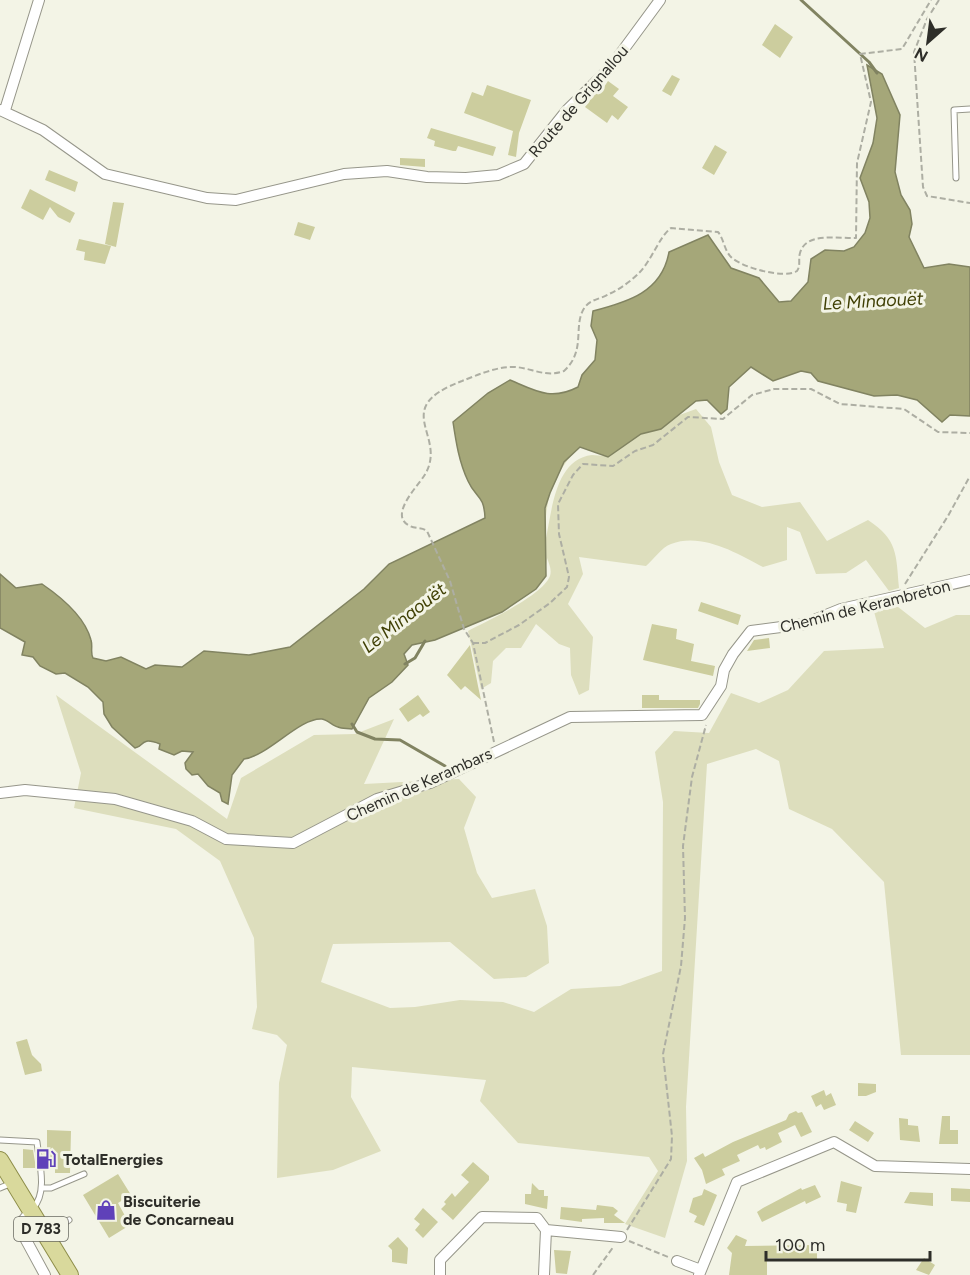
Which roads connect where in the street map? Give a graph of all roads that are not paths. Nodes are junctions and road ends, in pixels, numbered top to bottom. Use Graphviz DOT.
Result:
graph roads {
  1 [pos="39,0"];
  2 [pos="660,0"];
  3 [pos="970,109"];
  4 [pos="2,110"];
  5 [pos="956,178"];
  6 [pos="970,580"];
  7 [pos="702,715"];
  8 [pos="0,793"];
  9 [pos="0,1140"];
  10 [pos="0,1160"];
  11 [pos="970,1169"];
  12 [pos="84,1174"];
  13 [pos="7,1185"];
  14 [pos="41,1188"];
  15 [pos="31,1211"];
  16 [pos="69,1220"];
  17 [pos="546,1230"];
  18 [pos="45,1235"];
  19 [pos="621,1237"];
  20 [pos="677,1261"];
  21 [pos="700,1273"];
  22 [pos="45,1275"];
  23 [pos="70,1275"];
  24 [pos="440,1275"];
  25 [pos="544,1275"];
  1 -- 4 [label="street"];
  2 -- 4 [label="street, Route de Grignallou"];
  3 -- 5 [label="lane"];
  6 -- 7 [label="street, Chemin de Kerambreton"];
  7 -- 8 [label="street, Chemin de Kerambars"];
  9 -- 14 [label="lane"];
  10 -- 13 [label="main road, D 783"];
  11 -- 21 [label="street"];
  12 -- 14 [label="lane"];
  13 -- 15 [label="main road, D 783"];
  14 -- 15 [label="lane"];
  15 -- 18 [label="main road, D 783"];
  15 -- 22 [label="street"];
  16 -- 18 [label="lane"];
  17 -- 19 [label="street"];
  17 -- 24 [label="street"];
  17 -- 25 [label="street"];
  18 -- 23 [label="main road, D 783"];
  20 -- 21 [label="street"];
}
